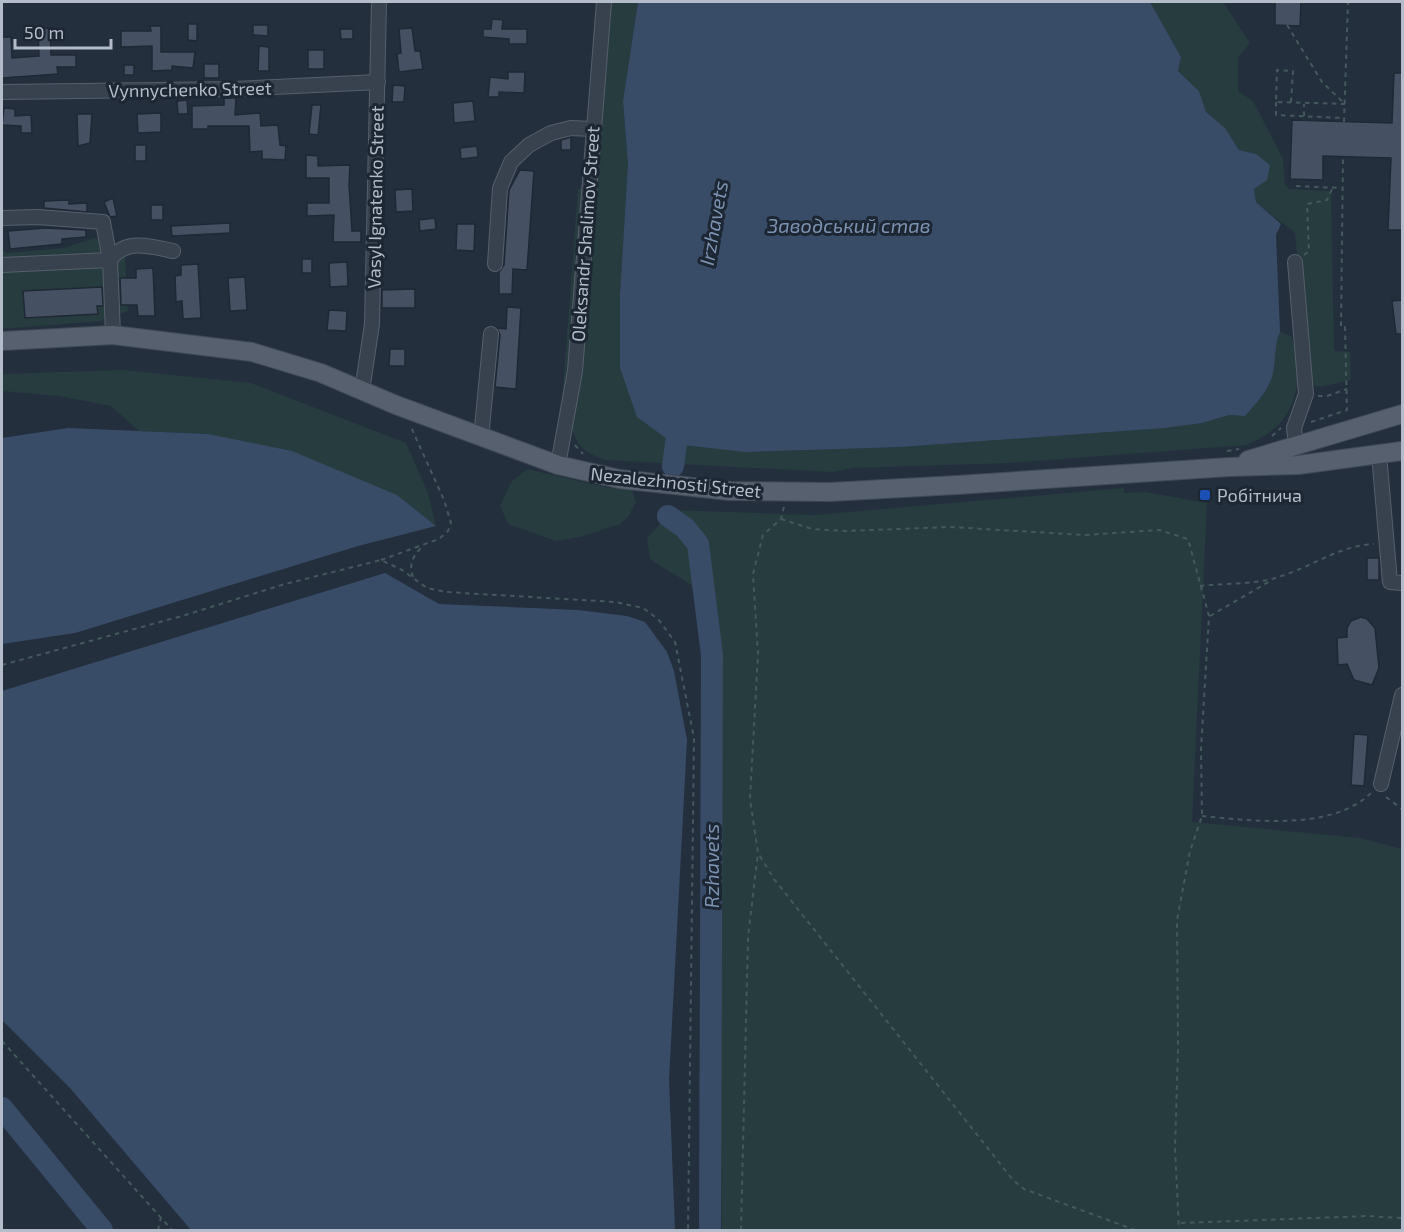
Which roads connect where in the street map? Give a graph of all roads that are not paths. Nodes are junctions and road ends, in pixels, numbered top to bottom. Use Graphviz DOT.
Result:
graph roads {
  1 [pos="379,2"];
  2 [pos="604,2"];
  3 [pos="378,82"];
  4 [pos="2,92"];
  5 [pos="592,129"];
  6 [pos="2,218"];
  7 [pos="173,251"];
  8 [pos="110,260"];
  9 [pos="1295,261"];
  10 [pos="495,264"];
  11 [pos="2,265"];
  12 [pos="491,334"];
  13 [pos="113,335"];
  14 [pos="2,341"];
  15 [pos="362,391"];
  16 [pos="1402,414"];
  17 [pos="1292,431"];
  18 [pos="481,438"];
  19 [pos="1402,451"];
  20 [pos="1379,454"];
  21 [pos="1227,459"];
  22 [pos="558,465"];
  23 [pos="1402,583"];
  24 [pos="1402,695"];
  25 [pos="1381,784"];
  1 -- 3 [label="street, Vasyl Ignatenko Street"];
  2 -- 5 [label="street, Oleksandr Shalimov Street"];
  3 -- 4 [label="street, Vynnychenko Street"];
  3 -- 15 [label="street, Vasyl Ignatenko Street"];
  5 -- 10 [label="street"];
  5 -- 22 [label="street, Oleksandr Shalimov Street"];
  6 -- 8 [label="street"];
  7 -- 8 [label="street"];
  8 -- 11 [label="street"];
  8 -- 13 [label="street"];
  9 -- 17 [label="street"];
  12 -- 18 [label="street"];
  13 -- 14 [label="main road, Nezalezhnosti Street"];
  13 -- 15 [label="main road, Nezalezhnosti Street"];
  15 -- 18 [label="main road, Nezalezhnosti Street"];
  16 -- 17 [label="main road, Nezalezhnosti Street"];
  17 -- 21 [label="main road, Nezalezhnosti Street"];
  18 -- 22 [label="main road, Nezalezhnosti Street"];
  19 -- 20 [label="main road, Nezalezhnosti Street"];
  20 -- 21 [label="main road, Nezalezhnosti Street"];
  20 -- 23 [label="street"];
  21 -- 22 [label="main road, Nezalezhnosti Street"];
  24 -- 25 [label="street"];
}
